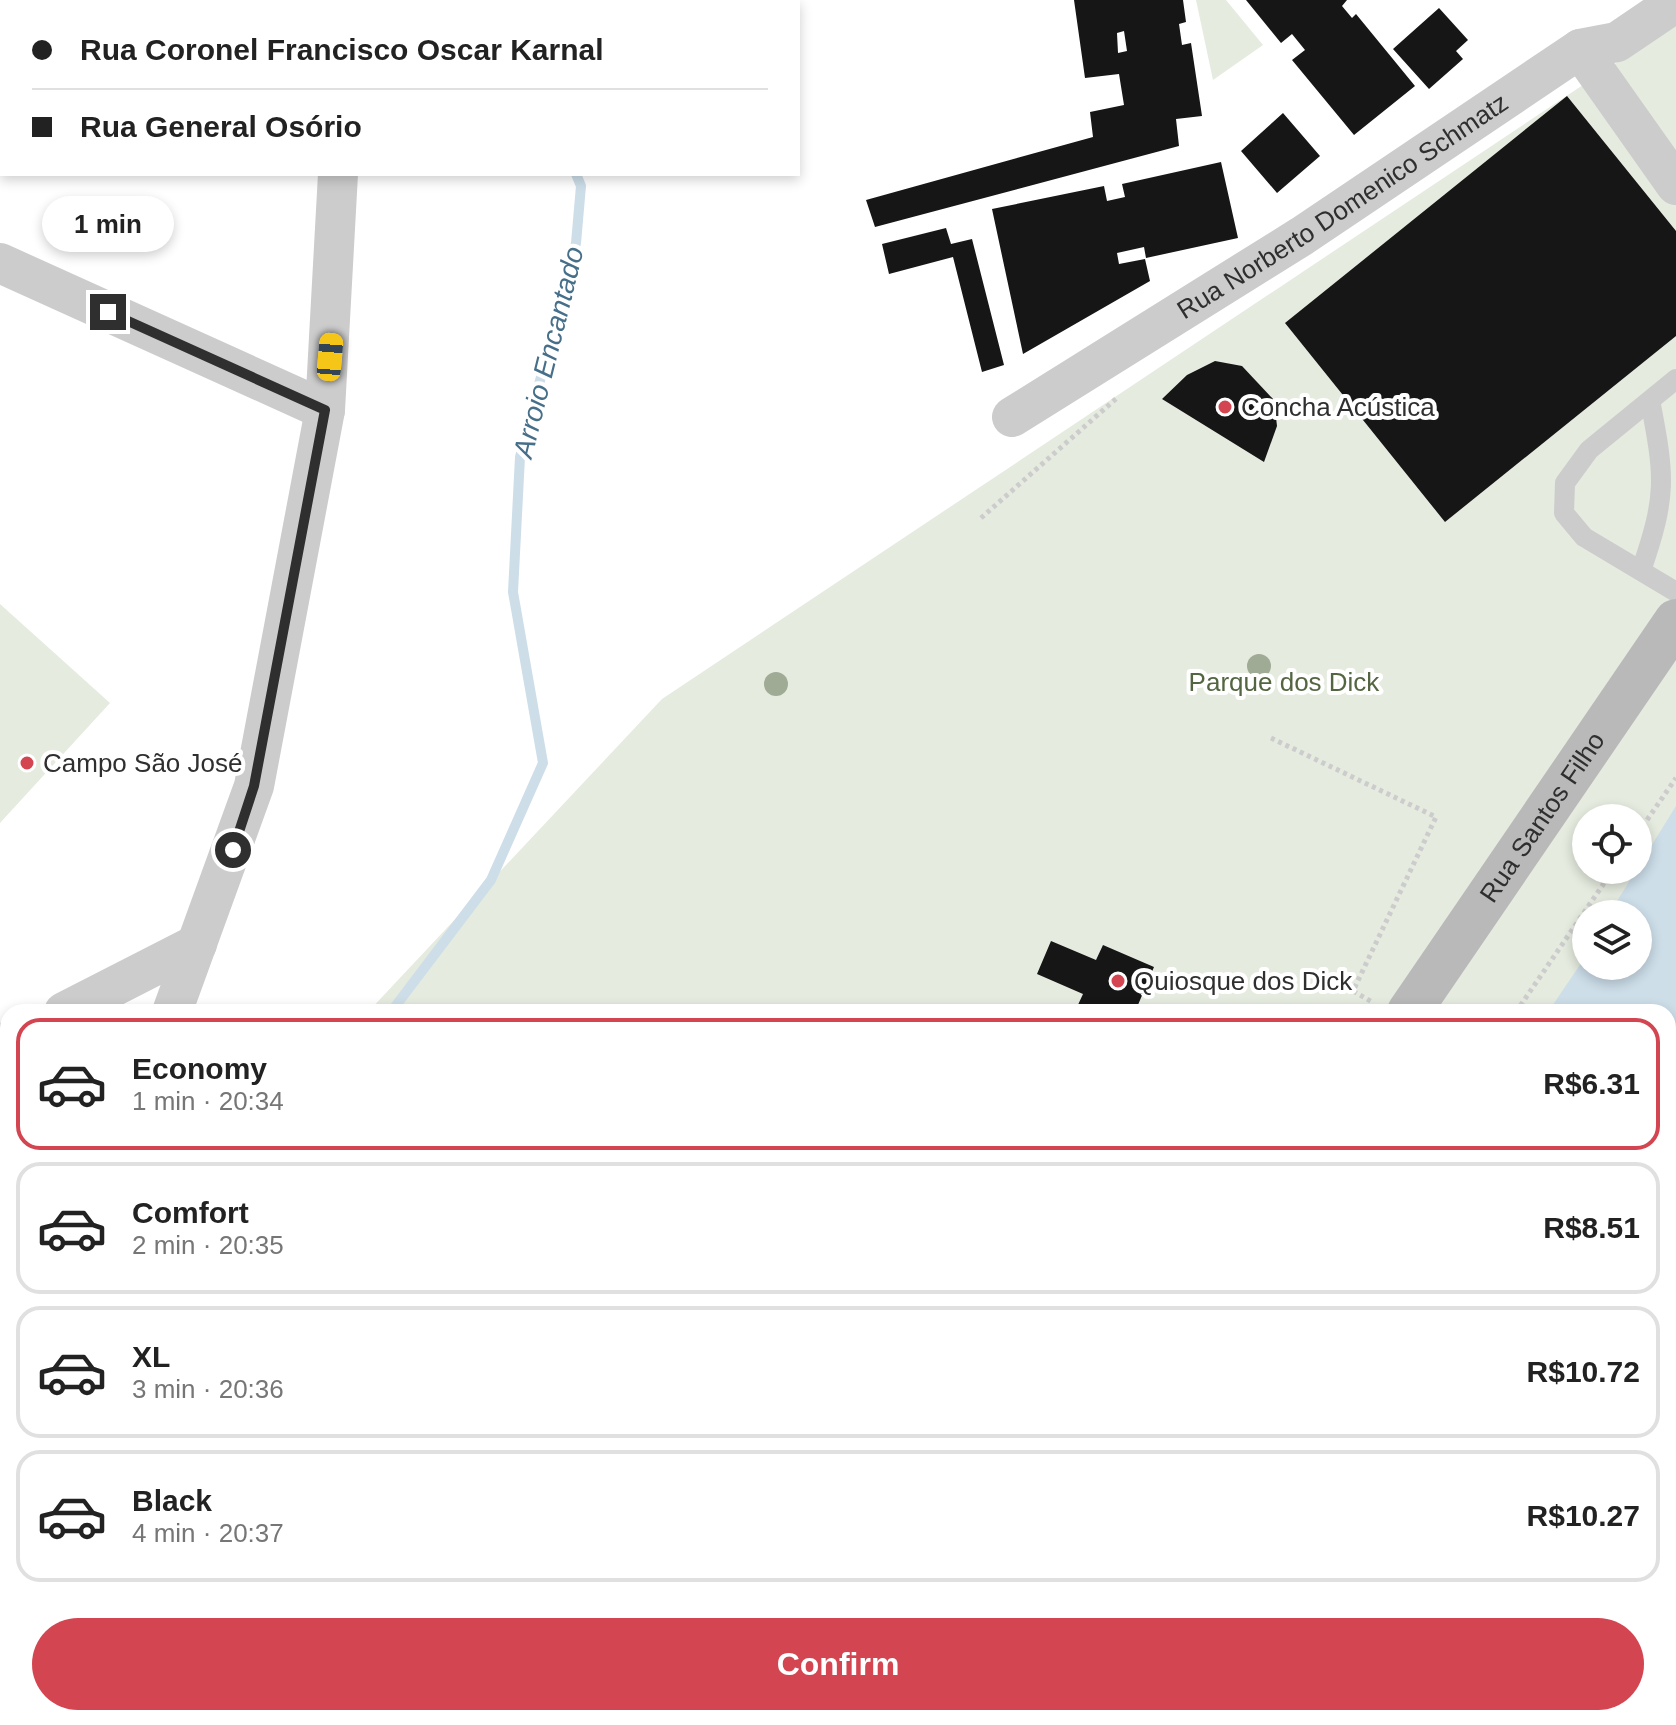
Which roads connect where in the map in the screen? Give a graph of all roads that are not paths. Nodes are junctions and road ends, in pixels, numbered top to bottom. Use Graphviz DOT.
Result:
graph roads {
  1 [pos="1676,2"];
  2 [pos="1580,49"];
  3 [pos="338,176"];
  4 [pos="1676,185"];
  5 [pos="0,263"];
  6 [pos="1676,379"];
  7 [pos="1650,400"];
  8 [pos="325,410"];
  9 [pos="1012,417"];
  10 [pos="1641,571"];
  11 [pos="1676,592"];
  12 [pos="1676,621"];
  13 [pos="197,944"];
  14 [pos="80,1004"];
  15 [pos="175,1004"];
  16 [pos="1414,1004"];
  1 -- 2 [label="street, Rua Norberto Domenico Schmatz"];
  2 -- 4 [label="street"];
  2 -- 9 [label="street, Rua Norberto Domenico Schmatz"];
  3 -- 8 [label="street"];
  5 -- 8 [label="street"];
  6 -- 7 [label="lane"];
  7 -- 10 [label="lane"];
  7 -- 10 [label="lane"];
  8 -- 13 [label="street"];
  10 -- 11 [label="lane"];
  12 -- 16 [label="street, Rua Santos Filho"];
  13 -- 14 [label="street"];
  13 -- 15 [label="street"];
}
